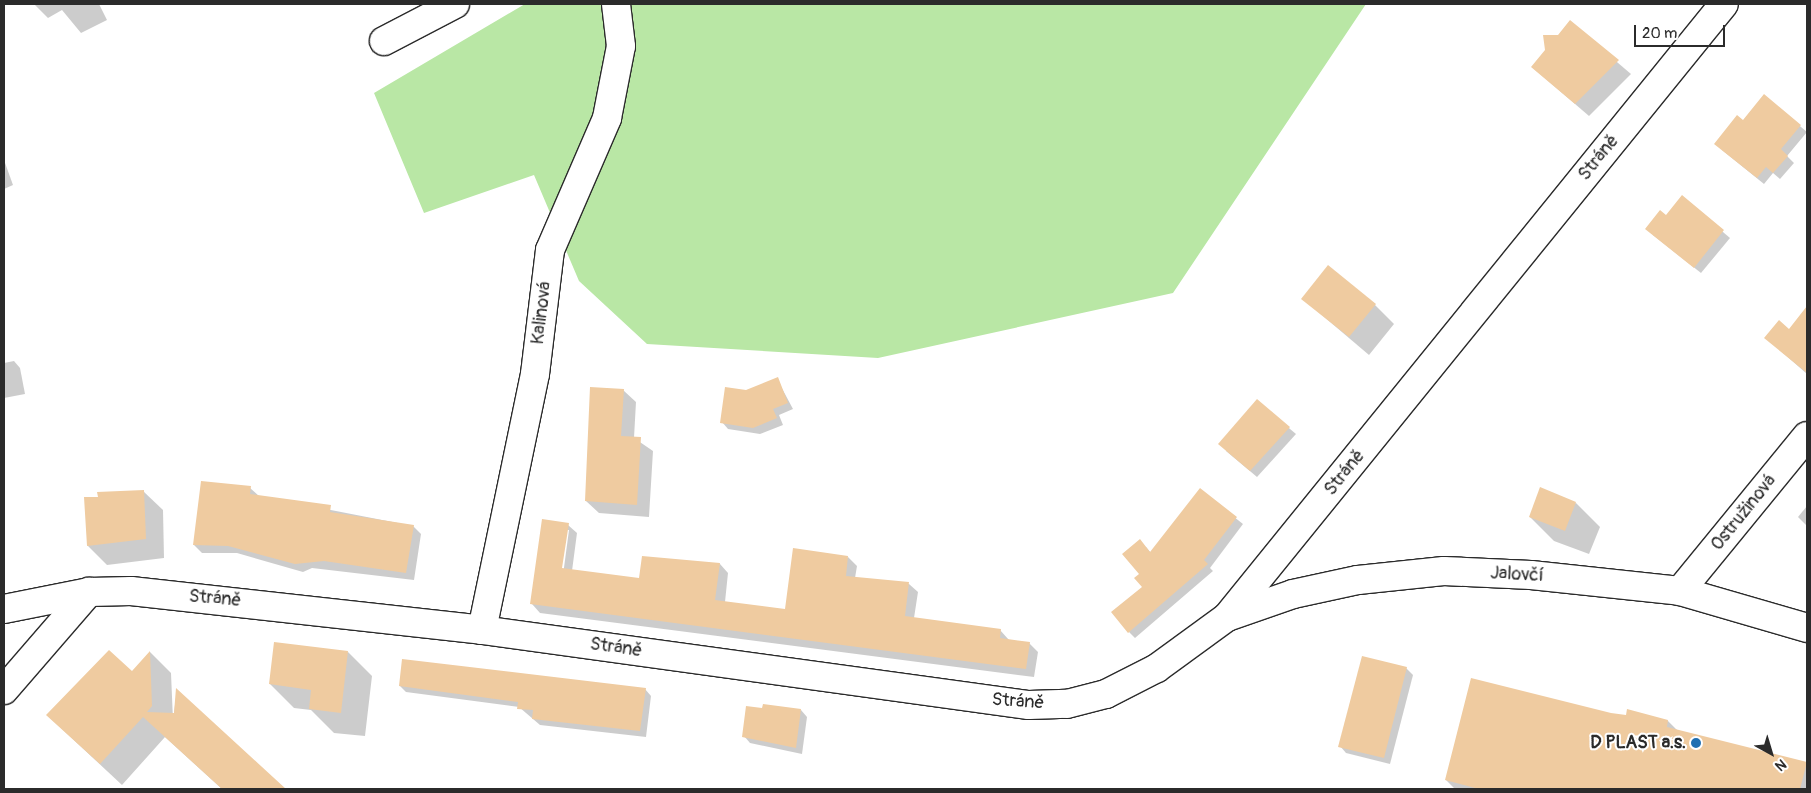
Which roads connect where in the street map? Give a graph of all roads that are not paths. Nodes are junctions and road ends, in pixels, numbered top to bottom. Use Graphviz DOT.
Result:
graph roads {
  1 [pos="455,4"];
  2 [pos="616,4"];
  3 [pos="1724,4"];
  4 [pos="384,41"];
  5 [pos="1807,436"];
  6 [pos="1680,591"];
  7 [pos="88,592"];
  8 [pos="4,609"];
  9 [pos="1227,617"];
  10 [pos="1807,628"];
  11 [pos="482,630"];
  12 [pos="4,690"];
  1 -- 4 [label="street"];
  2 -- 11 [label="street, Kalinová"];
  3 -- 9 [label="street, Stráně"];
  5 -- 6 [label="street, Ostružinová"];
  6 -- 9 [label="street, Jalovčí"];
  6 -- 10 [label="street, Jalovčí"];
  7 -- 8 [label="street, Stráně"];
  7 -- 11 [label="street, Stráně"];
  7 -- 12 [label="street"];
  9 -- 11 [label="street, Stráně"];
}
